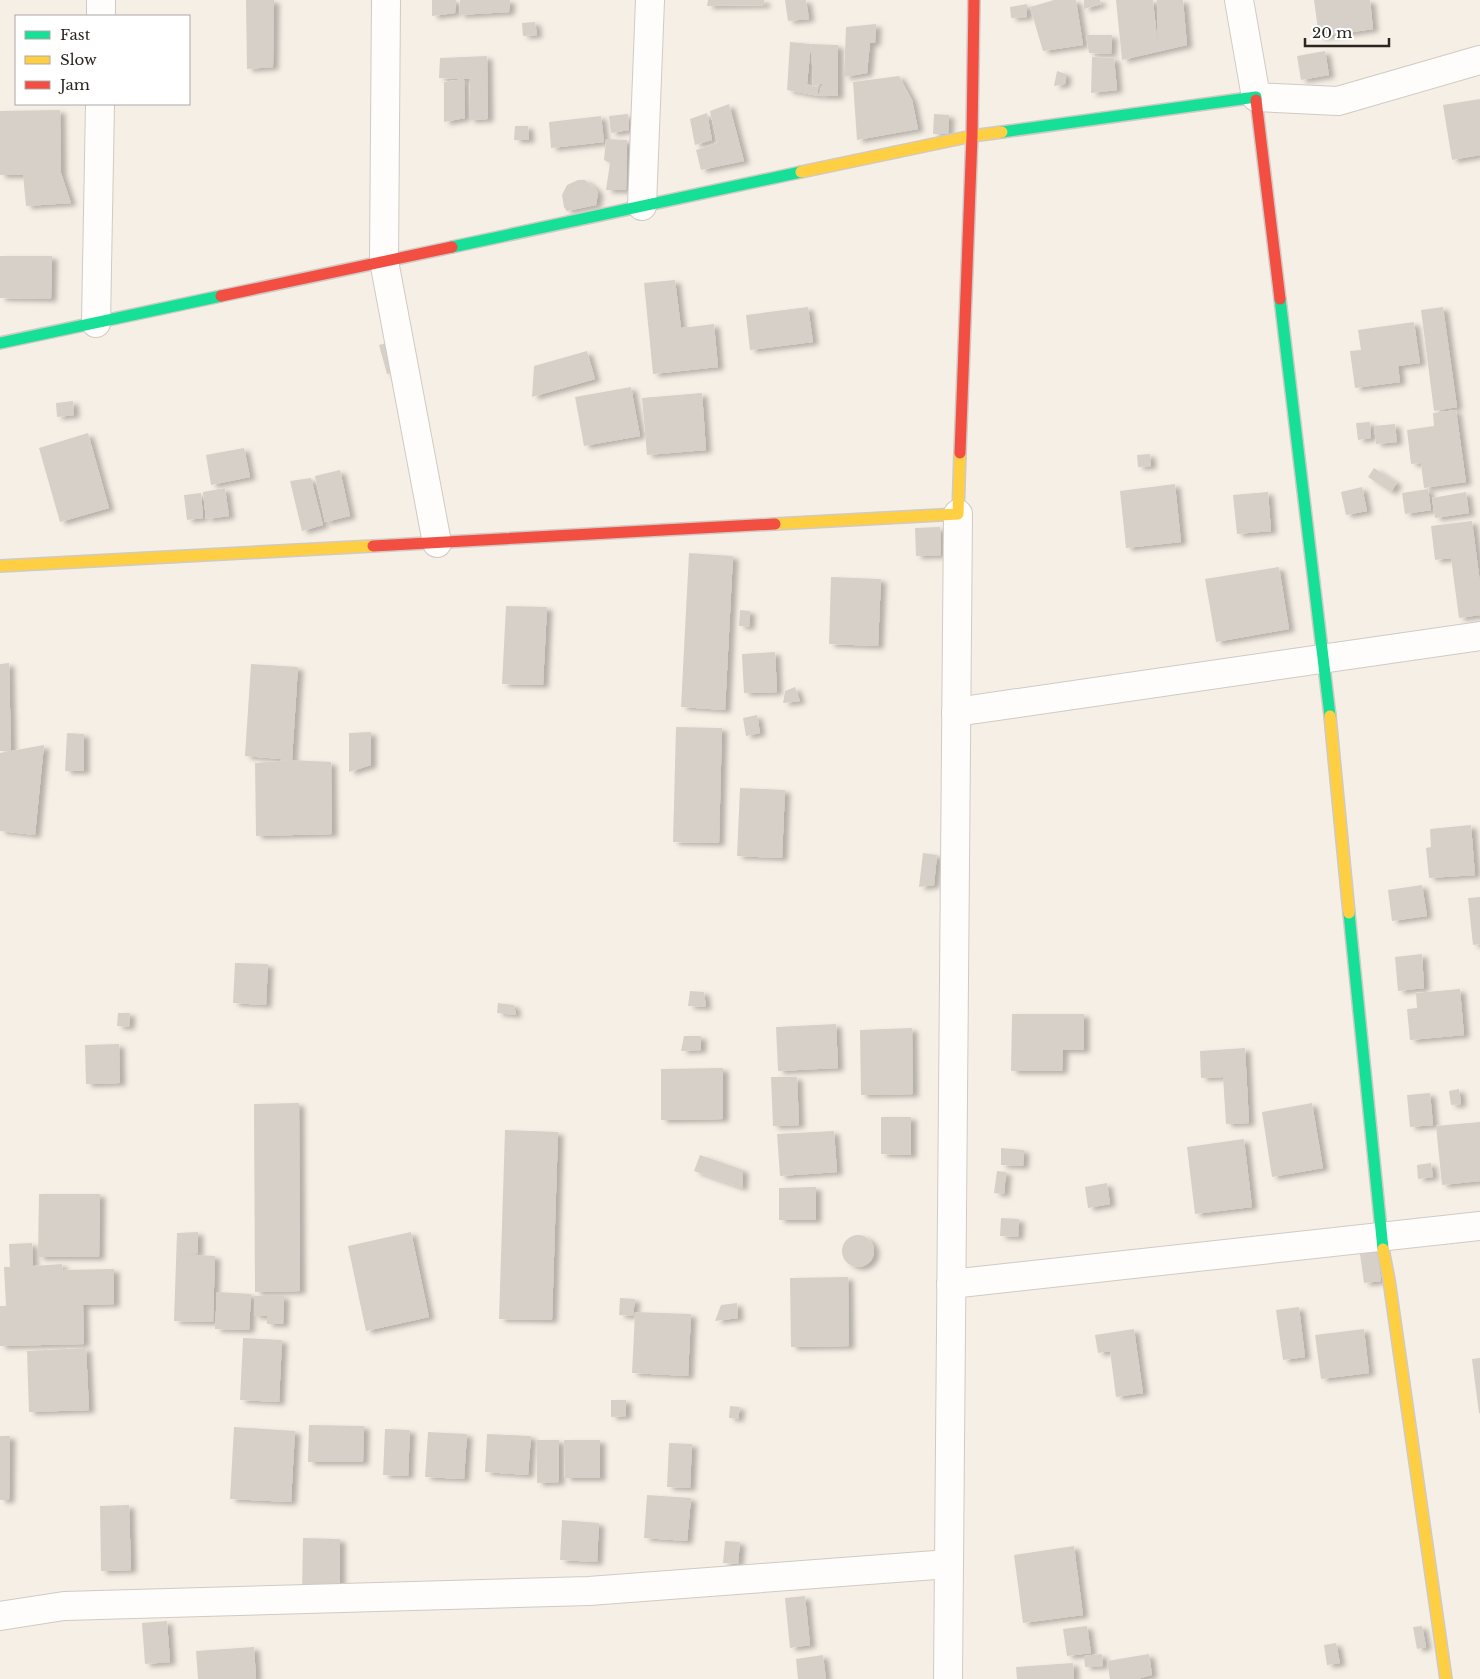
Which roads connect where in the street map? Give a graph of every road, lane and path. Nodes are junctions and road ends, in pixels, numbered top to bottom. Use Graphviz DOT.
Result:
graph roads {
  1 [pos="101,0"];
  2 [pos="386,0"];
  3 [pos="650,0"];
  4 [pos="974,0"];
  5 [pos="1239,0"];
  6 [pos="101,15"];
  7 [pos="1480,60"];
  8 [pos="1256,97"];
  9 [pos="100,105"];
  10 [pos="972,136"];
  11 [pos="642,206"];
  12 [pos="384,261"];
  13 [pos="96,323"];
  14 [pos="0,343"];
  15 [pos="958,514"];
  16 [pos="437,542"];
  17 [pos="0,566"];
  18 [pos="1480,636"];
  19 [pos="1324,659"];
  20 [pos="956,712"];
  21 [pos="1480,1226"];
  22 [pos="1380,1236"];
  23 [pos="951,1284"];
  24 [pos="949,1564"];
  25 [pos="0,1616"];
  26 [pos="948,1679"];
  27 [pos="1446,1679"];
  1 -- 6 [label="street"];
  2 -- 12 [label="street"];
  3 -- 11 [label="street"];
  4 -- 10 [label="street"];
  5 -- 8 [label="street"];
  7 -- 8 [label="street"];
  8 -- 10 [label="street"];
  8 -- 19 [label="street"];
  9 -- 13 [label="street"];
  10 -- 11 [label="street"];
  10 -- 15 [label="street"];
  11 -- 12 [label="street"];
  12 -- 13 [label="street"];
  12 -- 16 [label="street"];
  13 -- 14 [label="street"];
  15 -- 16 [label="street"];
  15 -- 20 [label="street"];
  16 -- 17 [label="street"];
  18 -- 19 [label="street"];
  19 -- 20 [label="street"];
  19 -- 22 [label="street"];
  20 -- 23 [label="street"];
  21 -- 22 [label="street"];
  22 -- 23 [label="street"];
  22 -- 27 [label="street"];
  23 -- 24 [label="street"];
  24 -- 25 [label="street"];
  24 -- 26 [label="street"];
}
